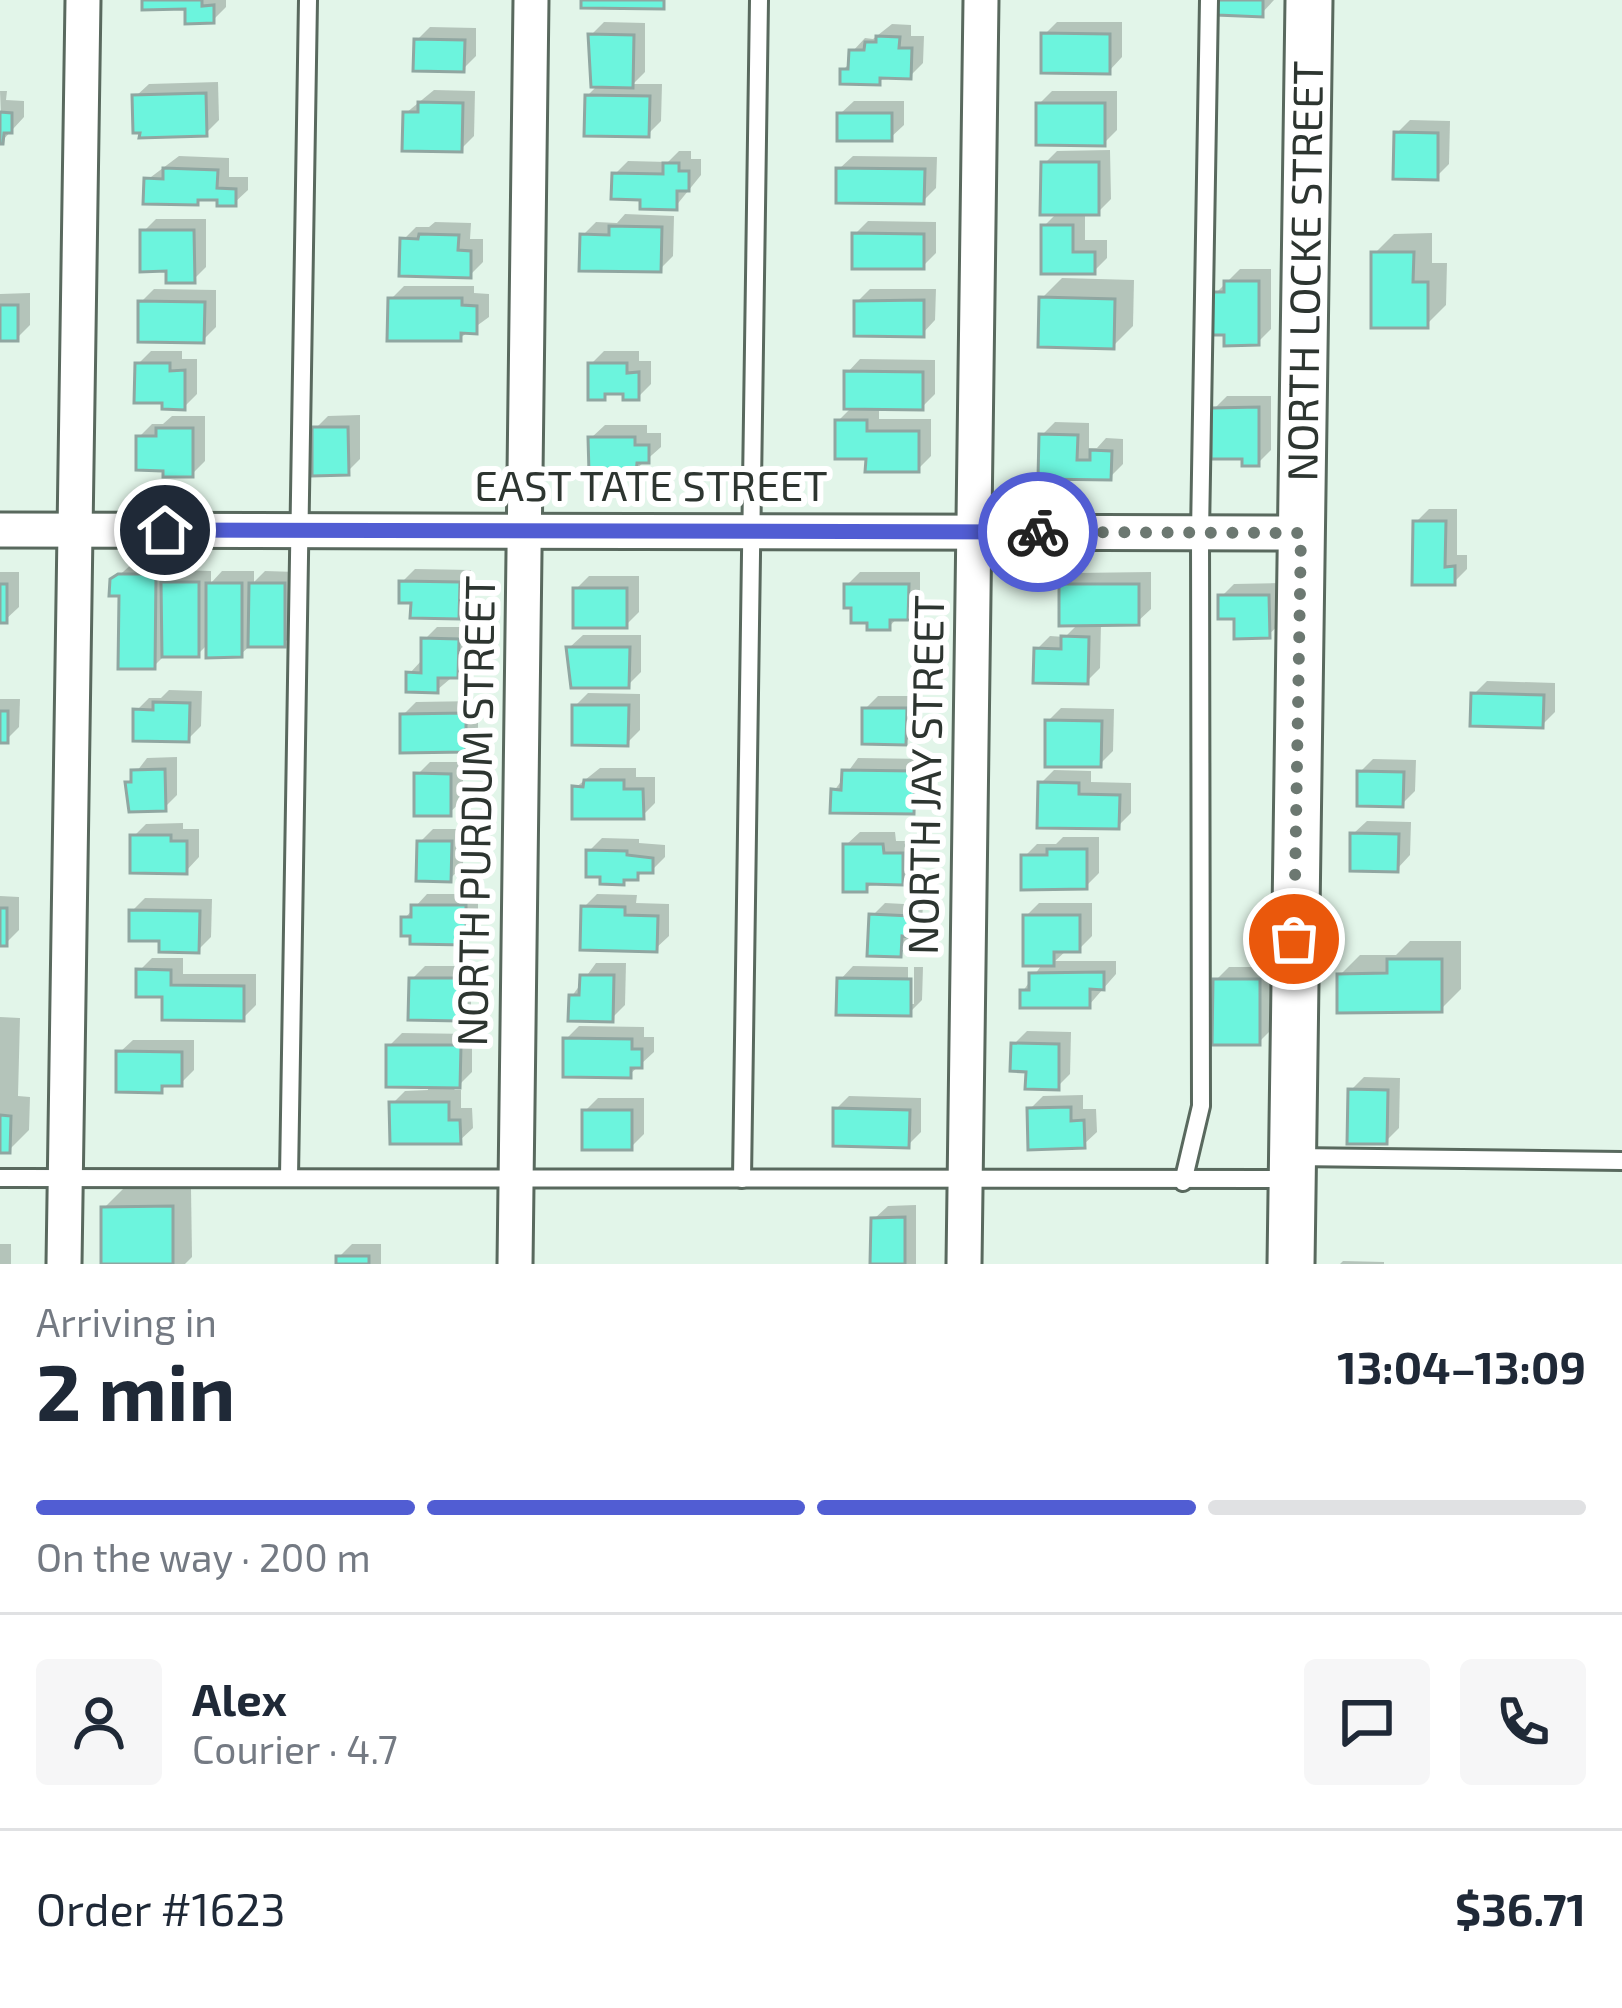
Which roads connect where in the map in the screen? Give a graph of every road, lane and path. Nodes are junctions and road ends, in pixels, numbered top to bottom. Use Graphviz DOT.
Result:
graph roads {
  1 [pos="82,0"];
  2 [pos="308,0"];
  3 [pos="532,0"];
  4 [pos="759,0"];
  5 [pos="981,0"];
  6 [pos="1209,0"];
  7 [pos="1310,0"];
  8 [pos="0,530"];
  9 [pos="76,530"];
  10 [pos="524,530"];
  11 [pos="300,531"];
  12 [pos="751,532"];
  13 [pos="974,532"];
  14 [pos="1200,532"];
  15 [pos="1301,533"];
  16 [pos="1622,1161"];
  17 [pos="1292,1168"];
  18 [pos="516,1176"];
  19 [pos="289,1177"];
  20 [pos="0,1178"];
  21 [pos="64,1178"];
  22 [pos="742,1179"];
  23 [pos="965,1179"];
  24 [pos="1184,1182"];
  25 [pos="64,1264"];
  26 [pos="515,1264"];
  27 [pos="964,1264"];
  28 [pos="1291,1264"];
  1 -- 9 [label="street"];
  2 -- 11 [label="lane"];
  3 -- 10 [label="street, NORTH PURDUM STREET"];
  4 -- 12 [label="lane"];
  5 -- 13 [label="street, NORTH JAY STREET"];
  6 -- 14 [label="lane"];
  7 -- 15 [label="street, NORTH LOCKE STREET"];
  8 -- 9 [label="street, EAST TATE STREET"];
  9 -- 11 [label="street, EAST TATE STREET"];
  9 -- 21 [label="street"];
  10 -- 11 [label="street, EAST TATE STREET"];
  10 -- 12 [label="street, EAST TATE STREET"];
  10 -- 18 [label="street, NORTH PURDUM STREET"];
  11 -- 19 [label="lane"];
  12 -- 13 [label="street, EAST TATE STREET"];
  12 -- 22 [label="lane"];
  13 -- 14 [label="street, EAST TATE STREET"];
  13 -- 23 [label="street, NORTH JAY STREET"];
  14 -- 15 [label="street, EAST TATE STREET"];
  14 -- 24 [label="lane"];
  15 -- 17 [label="street, NORTH LOCKE STREET"];
  16 -- 17 [label="lane"];
  17 -- 24 [label="lane"];
  17 -- 28 [label="street, NORTH LOCKE STREET"];
  18 -- 19 [label="lane"];
  18 -- 22 [label="lane"];
  18 -- 26 [label="street, NORTH PURDUM STREET"];
  19 -- 21 [label="lane"];
  20 -- 21 [label="lane"];
  21 -- 25 [label="street"];
  22 -- 23 [label="lane"];
  23 -- 24 [label="lane"];
  23 -- 27 [label="street, NORTH JAY STREET"];
}
